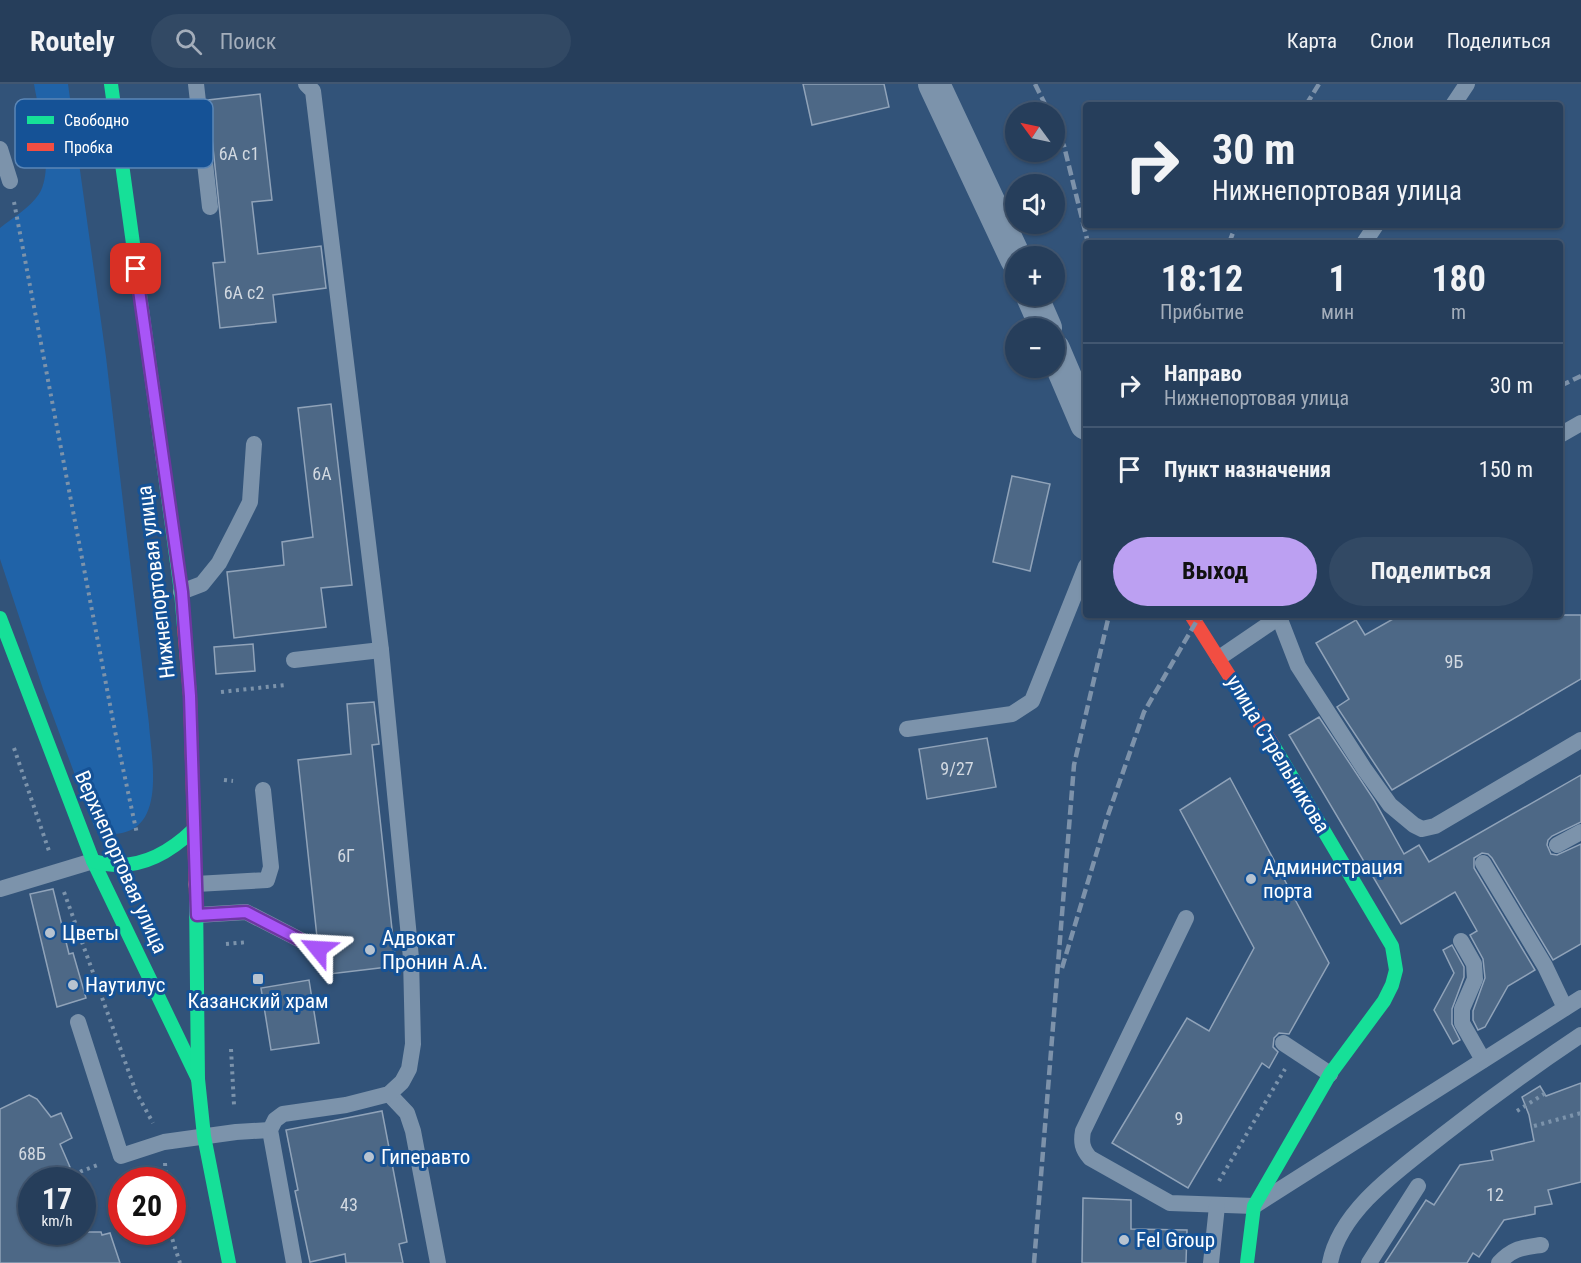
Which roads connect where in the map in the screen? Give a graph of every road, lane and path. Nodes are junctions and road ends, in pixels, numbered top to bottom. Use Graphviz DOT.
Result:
graph roads {
  1 [pos="111,84"];
  2 [pos="196,84"];
  3 [pos="306,84"];
  4 [pos="934,84"];
  5 [pos="1467,84"];
  6 [pos="113,99"];
  7 [pos="198,99"];
  8 [pos="1455,102"];
  9 [pos="0,149"];
  10 [pos="123,168"];
  11 [pos="206,168"];
  12 [pos="10,181"];
  13 [pos="210,207"];
  14 [pos="1010,246"];
  15 [pos="1065,375"];
  16 [pos="1083,417"];
  17 [pos="1581,423"];
  18 [pos="1563,433"];
  19 [pos="254,444"];
  20 [pos="1083,574"];
  21 [pos="182,592"];
  22 [pos="0,618"];
  23 [pos="1193,618"];
  24 [pos="1278,618"];
  25 [pos="1282,618"];
  26 [pos="381,650"];
  27 [pos="1219,658"];
  28 [pos="294,660"];
  29 [pos="285,685"];
  30 [pos="249,690"];
  31 [pos="908,729"];
  32 [pos="1581,740"];
  33 [pos="11,741"];
  34 [pos="263,790"];
  35 [pos="193,830"];
  36 [pos="1581,832"];
  37 [pos="1557,845"];
  38 [pos="93,861"];
  39 [pos="142,862"];
  40 [pos="1483,863"];
  41 [pos="56,871"];
  42 [pos="196,884"];
  43 [pos="0,889"];
  44 [pos="197,915"];
  45 [pos="1186,918"];
  46 [pos="1461,941"];
  47 [pos="248,942"];
  48 [pos="225,944"];
  49 [pos="318,949"];
  50 [pos="1581,998"];
  51 [pos="1565,1008"];
  52 [pos="78,1022"];
  53 [pos="1581,1035"];
  54 [pos="1290,1047"];
  55 [pos="1483,1060"];
  56 [pos="1330,1074"];
  57 [pos="198,1079"];
  58 [pos="1547,1092"];
  59 [pos="389,1094"];
  60 [pos="1516,1111"];
  61 [pos="1581,1113"];
  62 [pos="1534,1126"];
  63 [pos="270,1130"];
  64 [pos="204,1137"];
  65 [pos="164,1142"];
  66 [pos="165,1167"];
  67 [pos="1418,1186"];
  68 [pos="1211,1206"];
  69 [pos="1254,1206"];
  70 [pos="174,1245"];
  71 [pos="1541,1245"];
  72 [pos="180,1263"];
  73 [pos="229,1263"];
  74 [pos="294,1263"];
  75 [pos="438,1263"];
  76 [pos="1211,1263"];
  77 [pos="1247,1263"];
  78 [pos="1330,1263"];
  79 [pos="1369,1263"];
  80 [pos="1499,1263"];
  1 -- 6 [label="street, Нижнепортовая улица"];
  2 -- 7 [label="lane"];
  3 -- 26 [label="lane"];
  4 -- 14 [label="street"];
  5 -- 8 [label="lane"];
  9 -- 12 [label="lane"];
  10 -- 21 [label="street, Нижнепортовая улица"];
  11 -- 13 [label="lane"];
  12 -- 39 [label="path"];
  15 -- 16 [label="street"];
  17 -- 18 [label="lane"];
  19 -- 21 [label="lane"];
  20 -- 31 [label="lane"];
  21 -- 35 [label="street, Нижнепортовая улица"];
  22 -- 38 [label="street, Верхнепортовая улица"];
  23 -- 27 [label="street, улица Стрельникова"];
  24 -- 27 [label="lane"];
  25 -- 32 [label="lane"];
  26 -- 28 [label="lane"];
  26 -- 59 [label="lane"];
  27 -- 56 [label="street, улица Стрельникова"];
  29 -- 30 [label="path"];
  33 -- 41 [label="path"];
  34 -- 42 [label="lane"];
  35 -- 39 [label="street"];
  35 -- 42 [label="street, Нижнепортовая улица"];
  36 -- 37 [label="lane"];
  38 -- 39 [label="street"];
  38 -- 41 [label="lane"];
  38 -- 57 [label="street, Верхнепортовая улица"];
  40 -- 51 [label="lane"];
  41 -- 43 [label="lane"];
  41 -- 65 [label="path"];
  42 -- 44 [label="street, Нижнепортовая улица"];
  44 -- 49 [label="lane"];
  44 -- 57 [label="street, Нижнепортовая улица"];
  45 -- 68 [label="lane"];
  46 -- 55 [label="lane"];
  47 -- 48 [label="path"];
  50 -- 51 [label="lane"];
  51 -- 55 [label="lane"];
  52 -- 65 [label="lane"];
  53 -- 78 [label="lane"];
  54 -- 56 [label="lane"];
  54 -- 68 [label="path"];
  55 -- 69 [label="lane"];
  56 -- 69 [label="street, улица Стрельникова"];
  57 -- 64 [label="street, Верхнепортовая улица"];
  58 -- 60 [label="path"];
  59 -- 63 [label="lane"];
  59 -- 75 [label="lane"];
  61 -- 62 [label="path"];
  63 -- 64 [label="lane"];
  63 -- 74 [label="lane"];
  64 -- 65 [label="lane"];
  64 -- 73 [label="street, Верхнепортовая улица"];
  65 -- 66 [label="path"];
  67 -- 79 [label="lane"];
  68 -- 69 [label="lane"];
  68 -- 76 [label="lane"];
  69 -- 77 [label="street, улица Стрельникова"];
  70 -- 72 [label="path"];
  71 -- 80 [label="lane"];
}
